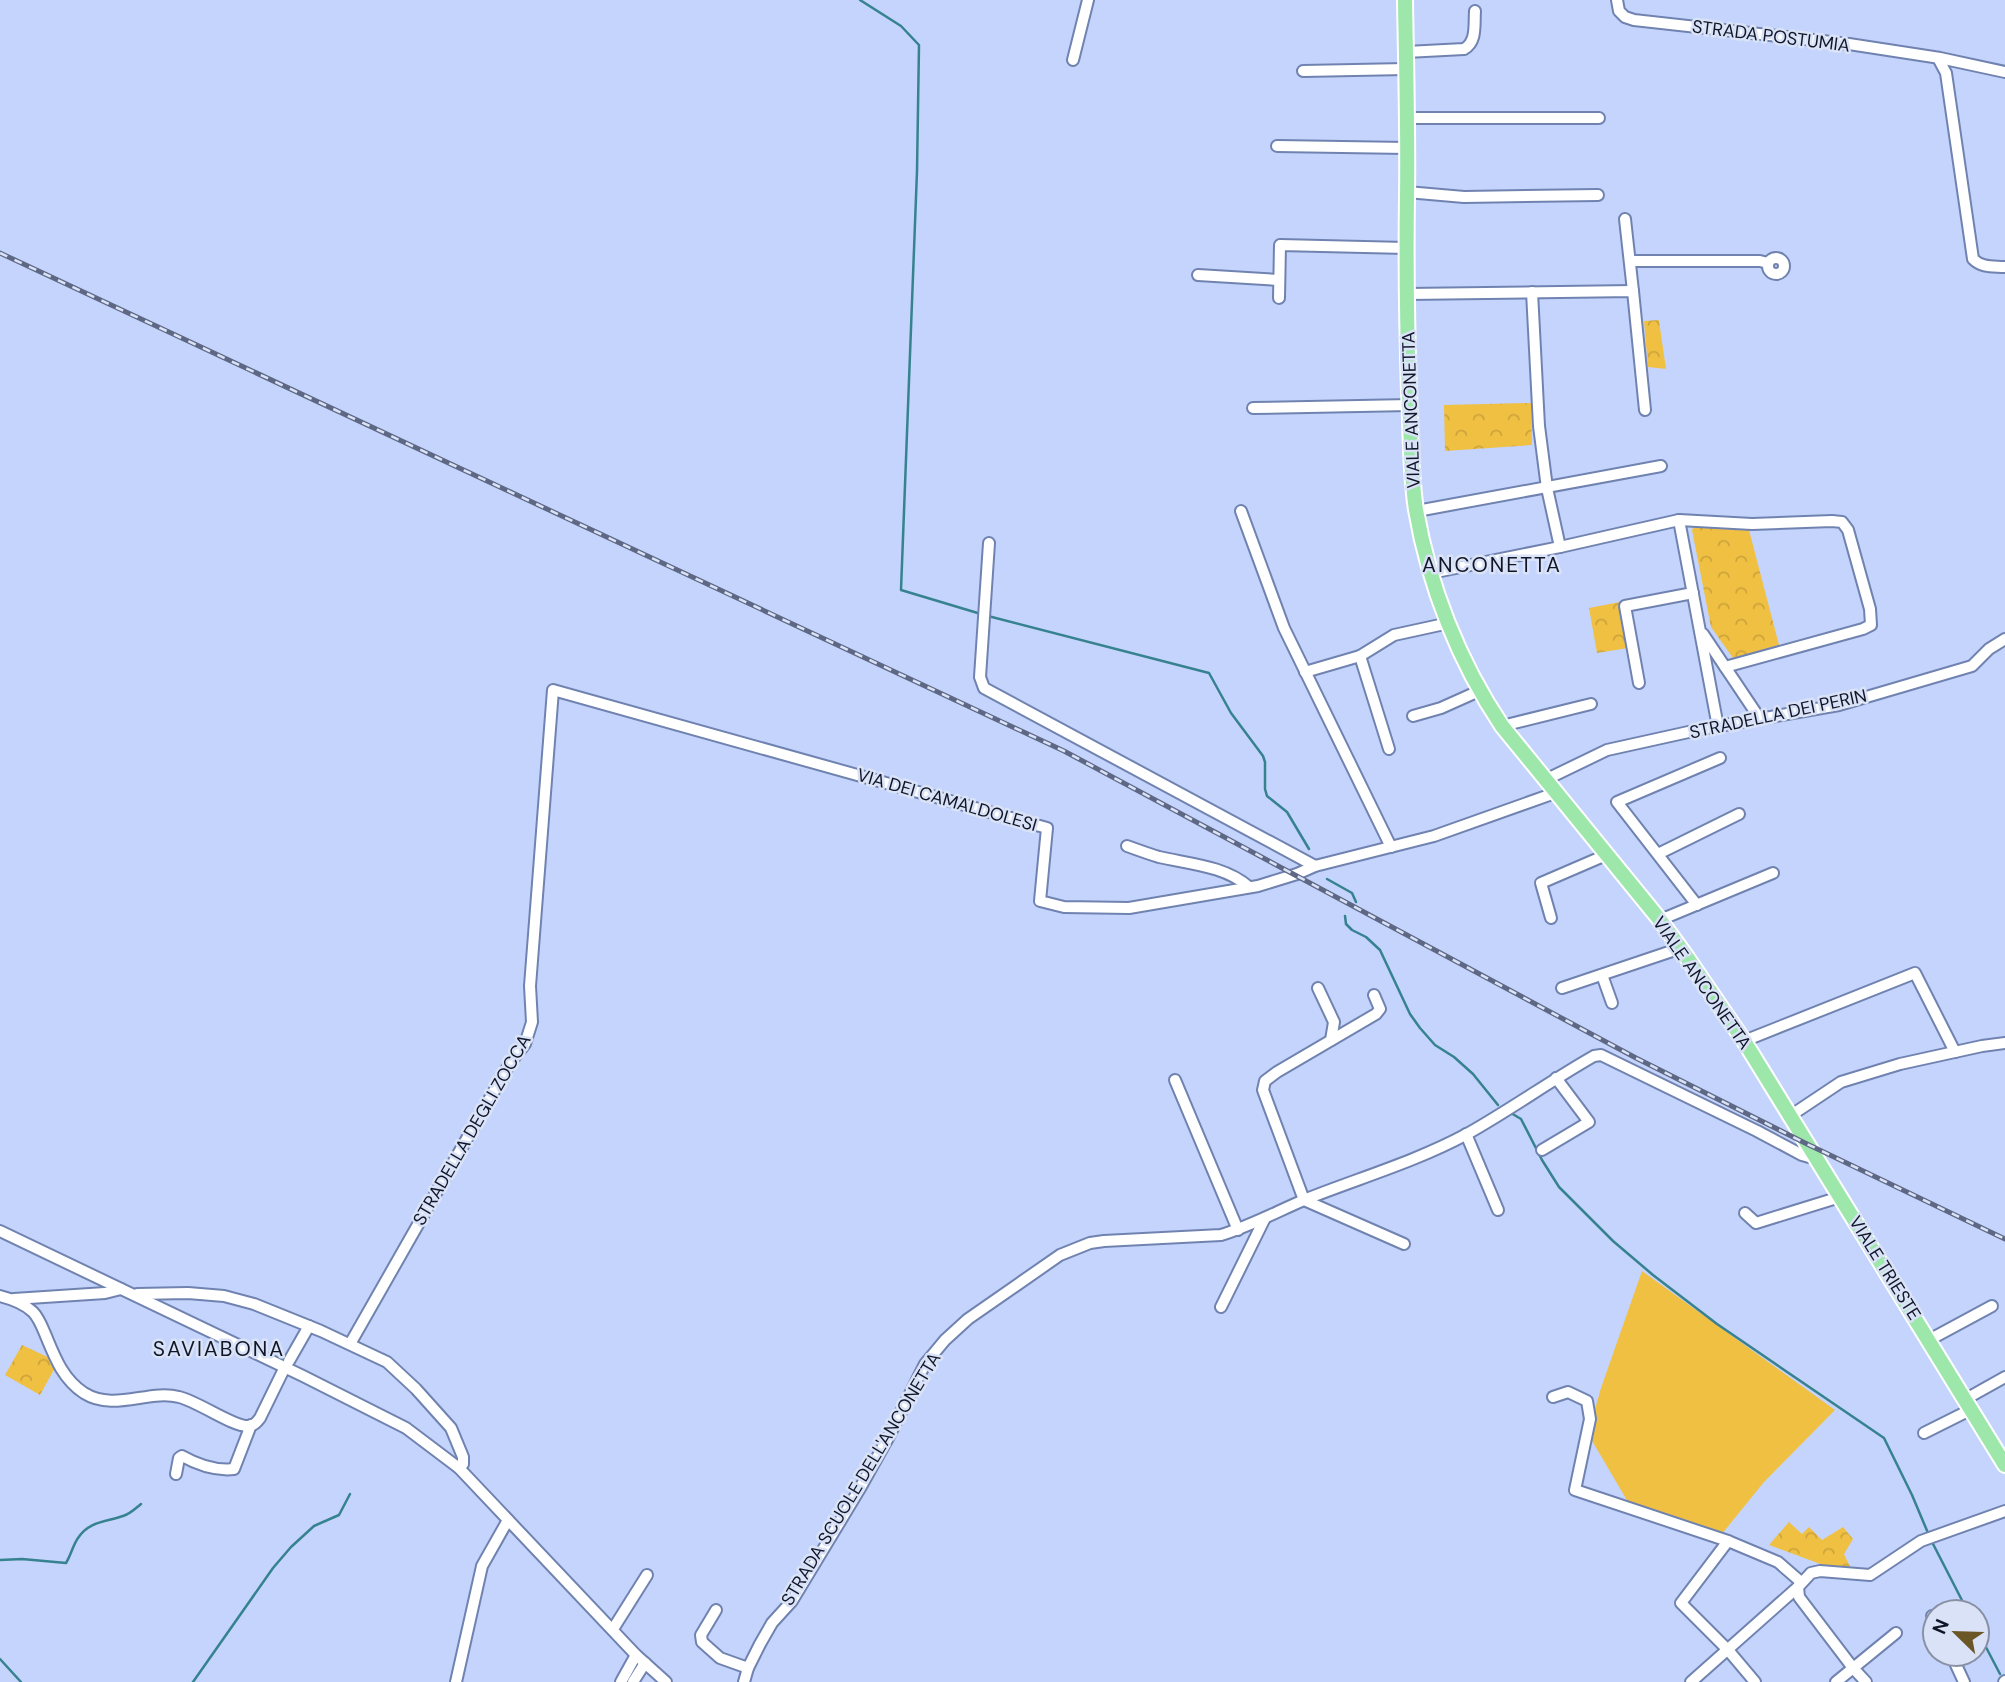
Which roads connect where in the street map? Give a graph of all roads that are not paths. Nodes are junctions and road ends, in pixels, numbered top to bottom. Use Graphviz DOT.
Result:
graph roads {
  1 [pos="1088,0"];
  2 [pos="1405,0"];
  3 [pos="1617,0"];
  4 [pos="1475,11"];
  5 [pos="1406,52"];
  6 [pos="1938,58"];
  7 [pos="1073,60"];
  8 [pos="1406,69"];
  9 [pos="1303,71"];
  10 [pos="2005,72"];
  11 [pos="1406,118"];
  12 [pos="1599,118"];
  13 [pos="1276,146"];
  14 [pos="1407,148"];
  15 [pos="1407,192"];
  16 [pos="1598,195"];
  17 [pos="1625,219"];
  18 [pos="1406,248"];
  19 [pos="1630,261"];
  20 [pos="1768,263"];
  21 [pos="2005,267"];
  22 [pos="1198,275"];
  23 [pos="1279,280"];
  24 [pos="1633,291"];
  25 [pos="1532,292"];
  26 [pos="1406,294"];
  27 [pos="1279,298"];
  28 [pos="1410,405"];
  29 [pos="1253,408"];
  30 [pos="1645,410"];
  31 [pos="1661,466"];
  32 [pos="1547,488"];
  33 [pos="1241,511"];
  34 [pos="1416,511"];
  35 [pos="1679,520"];
  36 [pos="989,542"];
  37 [pos="1560,547"];
  38 [pos="1431,573"];
  39 [pos="1693,593"];
  40 [pos="1449,623"];
  41 [pos="1700,629"];
  42 [pos="2005,639"];
  43 [pos="1360,656"];
  44 [pos="1725,667"];
  45 [pos="1305,672"];
  46 [pos="1639,683"];
  47 [pos="553,690"];
  48 [pos="1479,691"];
  49 [pos="1591,704"];
  50 [pos="1413,716"];
  51 [pos="1760,719"];
  52 [pos="1502,726"];
  53 [pos="1718,727"];
  54 [pos="1389,750"];
  55 [pos="1720,758"];
  56 [pos="1545,780"];
  57 [pos="1555,793"];
  58 [pos="1739,814"];
  59 [pos="1127,846"];
  60 [pos="1391,847"];
  61 [pos="1658,854"];
  62 [pos="1606,855"];
  63 [pos="1315,866"];
  64 [pos="1773,873"];
  65 [pos="1249,887"];
  66 [pos="1697,905"];
  67 [pos="1551,918"];
  68 [pos="1660,920"];
  69 [pos="1681,948"];
  70 [pos="1602,975"];
  71 [pos="1318,988"];
  72 [pos="1562,988"];
  73 [pos="1374,995"];
  74 [pos="1612,1003"];
  75 [pos="1331,1040"];
  76 [pos="1744,1041"];
  77 [pos="2005,1043"];
  78 [pos="1955,1052"];
  79 [pos="1556,1078"];
  80 [pos="1175,1080"];
  81 [pos="1790,1116"];
  82 [pos="1466,1134"];
  83 [pos="1542,1150"];
  84 [pos="1814,1155"];
  85 [pos="1840,1197"];
  86 [pos="1304,1200"];
  87 [pos="1498,1210"];
  88 [pos="1745,1213"];
  89 [pos="1265,1218"];
  90 [pos="1238,1230"];
  91 [pos="0,1231"];
  92 [pos="1404,1244"];
  93 [pos="126,1292"];
  94 [pos="0,1296"];
  95 [pos="15,1299"];
  96 [pos="1992,1306"];
  97 [pos="1221,1307"];
  98 [pos="309,1326"];
  99 [pos="1930,1340"];
  100 [pos="350,1343"];
  101 [pos="287,1364"];
  102 [pos="2005,1377"];
  103 [pos="1553,1397"];
  104 [pos="1967,1405"];
  105 [pos="251,1425"];
  106 [pos="1924,1433"];
  107 [pos="2003,1458"];
  108 [pos="459,1468"];
  109 [pos="176,1474"];
  110 [pos="2005,1511"];
  111 [pos="508,1520"];
  112 [pos="1728,1541"];
  113 [pos="647,1575"];
  114 [pos="1799,1585"];
  115 [pos="716,1610"];
  116 [pos="613,1629"];
  117 [pos="1896,1633"];
  118 [pos="1728,1650"];
  119 [pos="640,1659"];
  120 [pos="748,1668"];
  121 [pos="1853,1668"];
  122 [pos="456,1682"];
  123 [pos="621,1682"];
  124 [pos="633,1682"];
  125 [pos="666,1682"];
  126 [pos="744,1682"];
  127 [pos="1691,1682"];
  128 [pos="1755,1682"];
  129 [pos="1836,1682"];
  130 [pos="1866,1682"];
  1 -- 7 [label="street"];
  2 -- 5 [label="main road, VIALE ANCONETTA"];
  3 -- 6 [label="street, STRADA POSTUMIA"];
  4 -- 5 [label="street"];
  5 -- 8 [label="main road, VIALE ANCONETTA"];
  6 -- 10 [label="street, STRADA POSTUMIA"];
  6 -- 21 [label="street"];
  8 -- 9 [label="street"];
  8 -- 11 [label="main road, VIALE ANCONETTA"];
  11 -- 12 [label="street"];
  11 -- 14 [label="main road, VIALE ANCONETTA"];
  13 -- 14 [label="street"];
  14 -- 15 [label="main road, VIALE ANCONETTA"];
  15 -- 16 [label="street"];
  15 -- 18 [label="main road, VIALE ANCONETTA"];
  17 -- 19 [label="street"];
  18 -- 23 [label="street"];
  18 -- 26 [label="main road, VIALE ANCONETTA"];
  19 -- 20 [label="street"];
  19 -- 24 [label="street"];
  22 -- 23 [label="street"];
  23 -- 27 [label="street"];
  24 -- 25 [label="street"];
  24 -- 30 [label="street"];
  25 -- 26 [label="street"];
  25 -- 32 [label="street"];
  26 -- 28 [label="main road, VIALE ANCONETTA"];
  28 -- 29 [label="street"];
  28 -- 34 [label="main road, VIALE ANCONETTA"];
  31 -- 32 [label="street"];
  32 -- 34 [label="street"];
  32 -- 37 [label="street"];
  33 -- 45 [label="street"];
  34 -- 38 [label="main road, VIALE ANCONETTA"];
  35 -- 37 [label="street"];
  35 -- 39 [label="street"];
  35 -- 44 [label="street"];
  36 -- 63 [label="street"];
  37 -- 38 [label="street"];
  38 -- 40 [label="main road, VIALE ANCONETTA"];
  39 -- 41 [label="street"];
  39 -- 46 [label="street"];
  40 -- 43 [label="street"];
  40 -- 48 [label="main road, VIALE ANCONETTA"];
  41 -- 44 [label="street"];
  41 -- 53 [label="street"];
  42 -- 51 [label="street, STRADELLA DEI PERIN"];
  43 -- 45 [label="street"];
  43 -- 54 [label="street"];
  44 -- 51 [label="street"];
  45 -- 60 [label="street"];
  47 -- 65 [label="street, VIA DEI CAMALDOLESI"];
  47 -- 100 [label="street, STRADELLA DEGLI ZOCCA"];
  48 -- 50 [label="street"];
  48 -- 52 [label="main road, VIALE ANCONETTA"];
  49 -- 52 [label="street"];
  51 -- 53 [label="street, STRADELLA DEI PERIN"];
  52 -- 56 [label="main road, VIALE ANCONETTA"];
  53 -- 56 [label="street, STRADELLA DEI PERIN"];
  55 -- 61 [label="street"];
  56 -- 57 [label="main road, VIALE ANCONETTA"];
  57 -- 60 [label="street, VIA DEI CAMALDOLESI"];
  57 -- 62 [label="main road, VIALE ANCONETTA"];
  58 -- 61 [label="street"];
  59 -- 65 [label="street"];
  60 -- 63 [label="street, VIA DEI CAMALDOLESI"];
  61 -- 66 [label="street"];
  62 -- 67 [label="street"];
  62 -- 68 [label="main road, VIALE ANCONETTA"];
  63 -- 65 [label="street, VIA DEI CAMALDOLESI"];
  64 -- 66 [label="street"];
  66 -- 68 [label="street"];
  68 -- 69 [label="main road, VIALE ANCONETTA"];
  69 -- 70 [label="street"];
  69 -- 76 [label="main road, VIALE ANCONETTA"];
  70 -- 72 [label="street"];
  70 -- 74 [label="street"];
  71 -- 75 [label="street"];
  73 -- 75 [label="street"];
  75 -- 86 [label="street"];
  76 -- 78 [label="street"];
  76 -- 81 [label="main road, VIALE ANCONETTA"];
  77 -- 78 [label="street"];
  78 -- 81 [label="street"];
  79 -- 82 [label="street, STRADA SCUOLE DELL'ANCONETTA"];
  79 -- 83 [label="street"];
  79 -- 84 [label="street, STRADA SCUOLE DELL'ANCONETTA"];
  80 -- 90 [label="street"];
  81 -- 84 [label="main road, VIALE TRIESTE"];
  82 -- 86 [label="street, STRADA SCUOLE DELL'ANCONETTA"];
  82 -- 87 [label="street"];
  84 -- 85 [label="main road, VIALE TRIESTE"];
  85 -- 88 [label="street, VIALE TRIESTE"];
  85 -- 99 [label="main road, VIALE TRIESTE"];
  86 -- 89 [label="street, STRADA SCUOLE DELL'ANCONETTA"];
  86 -- 92 [label="street"];
  89 -- 90 [label="street, STRADA SCUOLE DELL'ANCONETTA"];
  89 -- 97 [label="street"];
  90 -- 120 [label="street, STRADA SCUOLE DELL'ANCONETTA"];
  91 -- 93 [label="street"];
  93 -- 95 [label="street"];
  93 -- 98 [label="street"];
  93 -- 101 [label="street"];
  94 -- 95 [label="street"];
  95 -- 105 [label="street"];
  96 -- 99 [label="street, VIALE TRIESTE"];
  98 -- 100 [label="street"];
  98 -- 101 [label="street"];
  99 -- 104 [label="main road, VIALE TRIESTE"];
  100 -- 108 [label="street"];
  101 -- 105 [label="street"];
  101 -- 108 [label="street"];
  102 -- 104 [label="street"];
  103 -- 112 [label="street"];
  104 -- 106 [label="street"];
  104 -- 107 [label="main road, VIALE TRIESTE"];
  105 -- 109 [label="street"];
  108 -- 111 [label="street"];
  110 -- 114 [label="street"];
  111 -- 116 [label="street"];
  111 -- 122 [label="street"];
  112 -- 114 [label="street"];
  112 -- 118 [label="street"];
  113 -- 116 [label="street"];
  114 -- 118 [label="street"];
  114 -- 121 [label="street"];
  115 -- 120 [label="street"];
  116 -- 119 [label="street"];
  117 -- 121 [label="street"];
  118 -- 127 [label="street"];
  118 -- 128 [label="street"];
  119 -- 123 [label="street"];
  119 -- 124 [label="street"];
  119 -- 125 [label="street"];
  120 -- 126 [label="street, STRADA SCUOLE DELL'ANCONETTA"];
  121 -- 129 [label="street"];
  121 -- 130 [label="street"];
}
